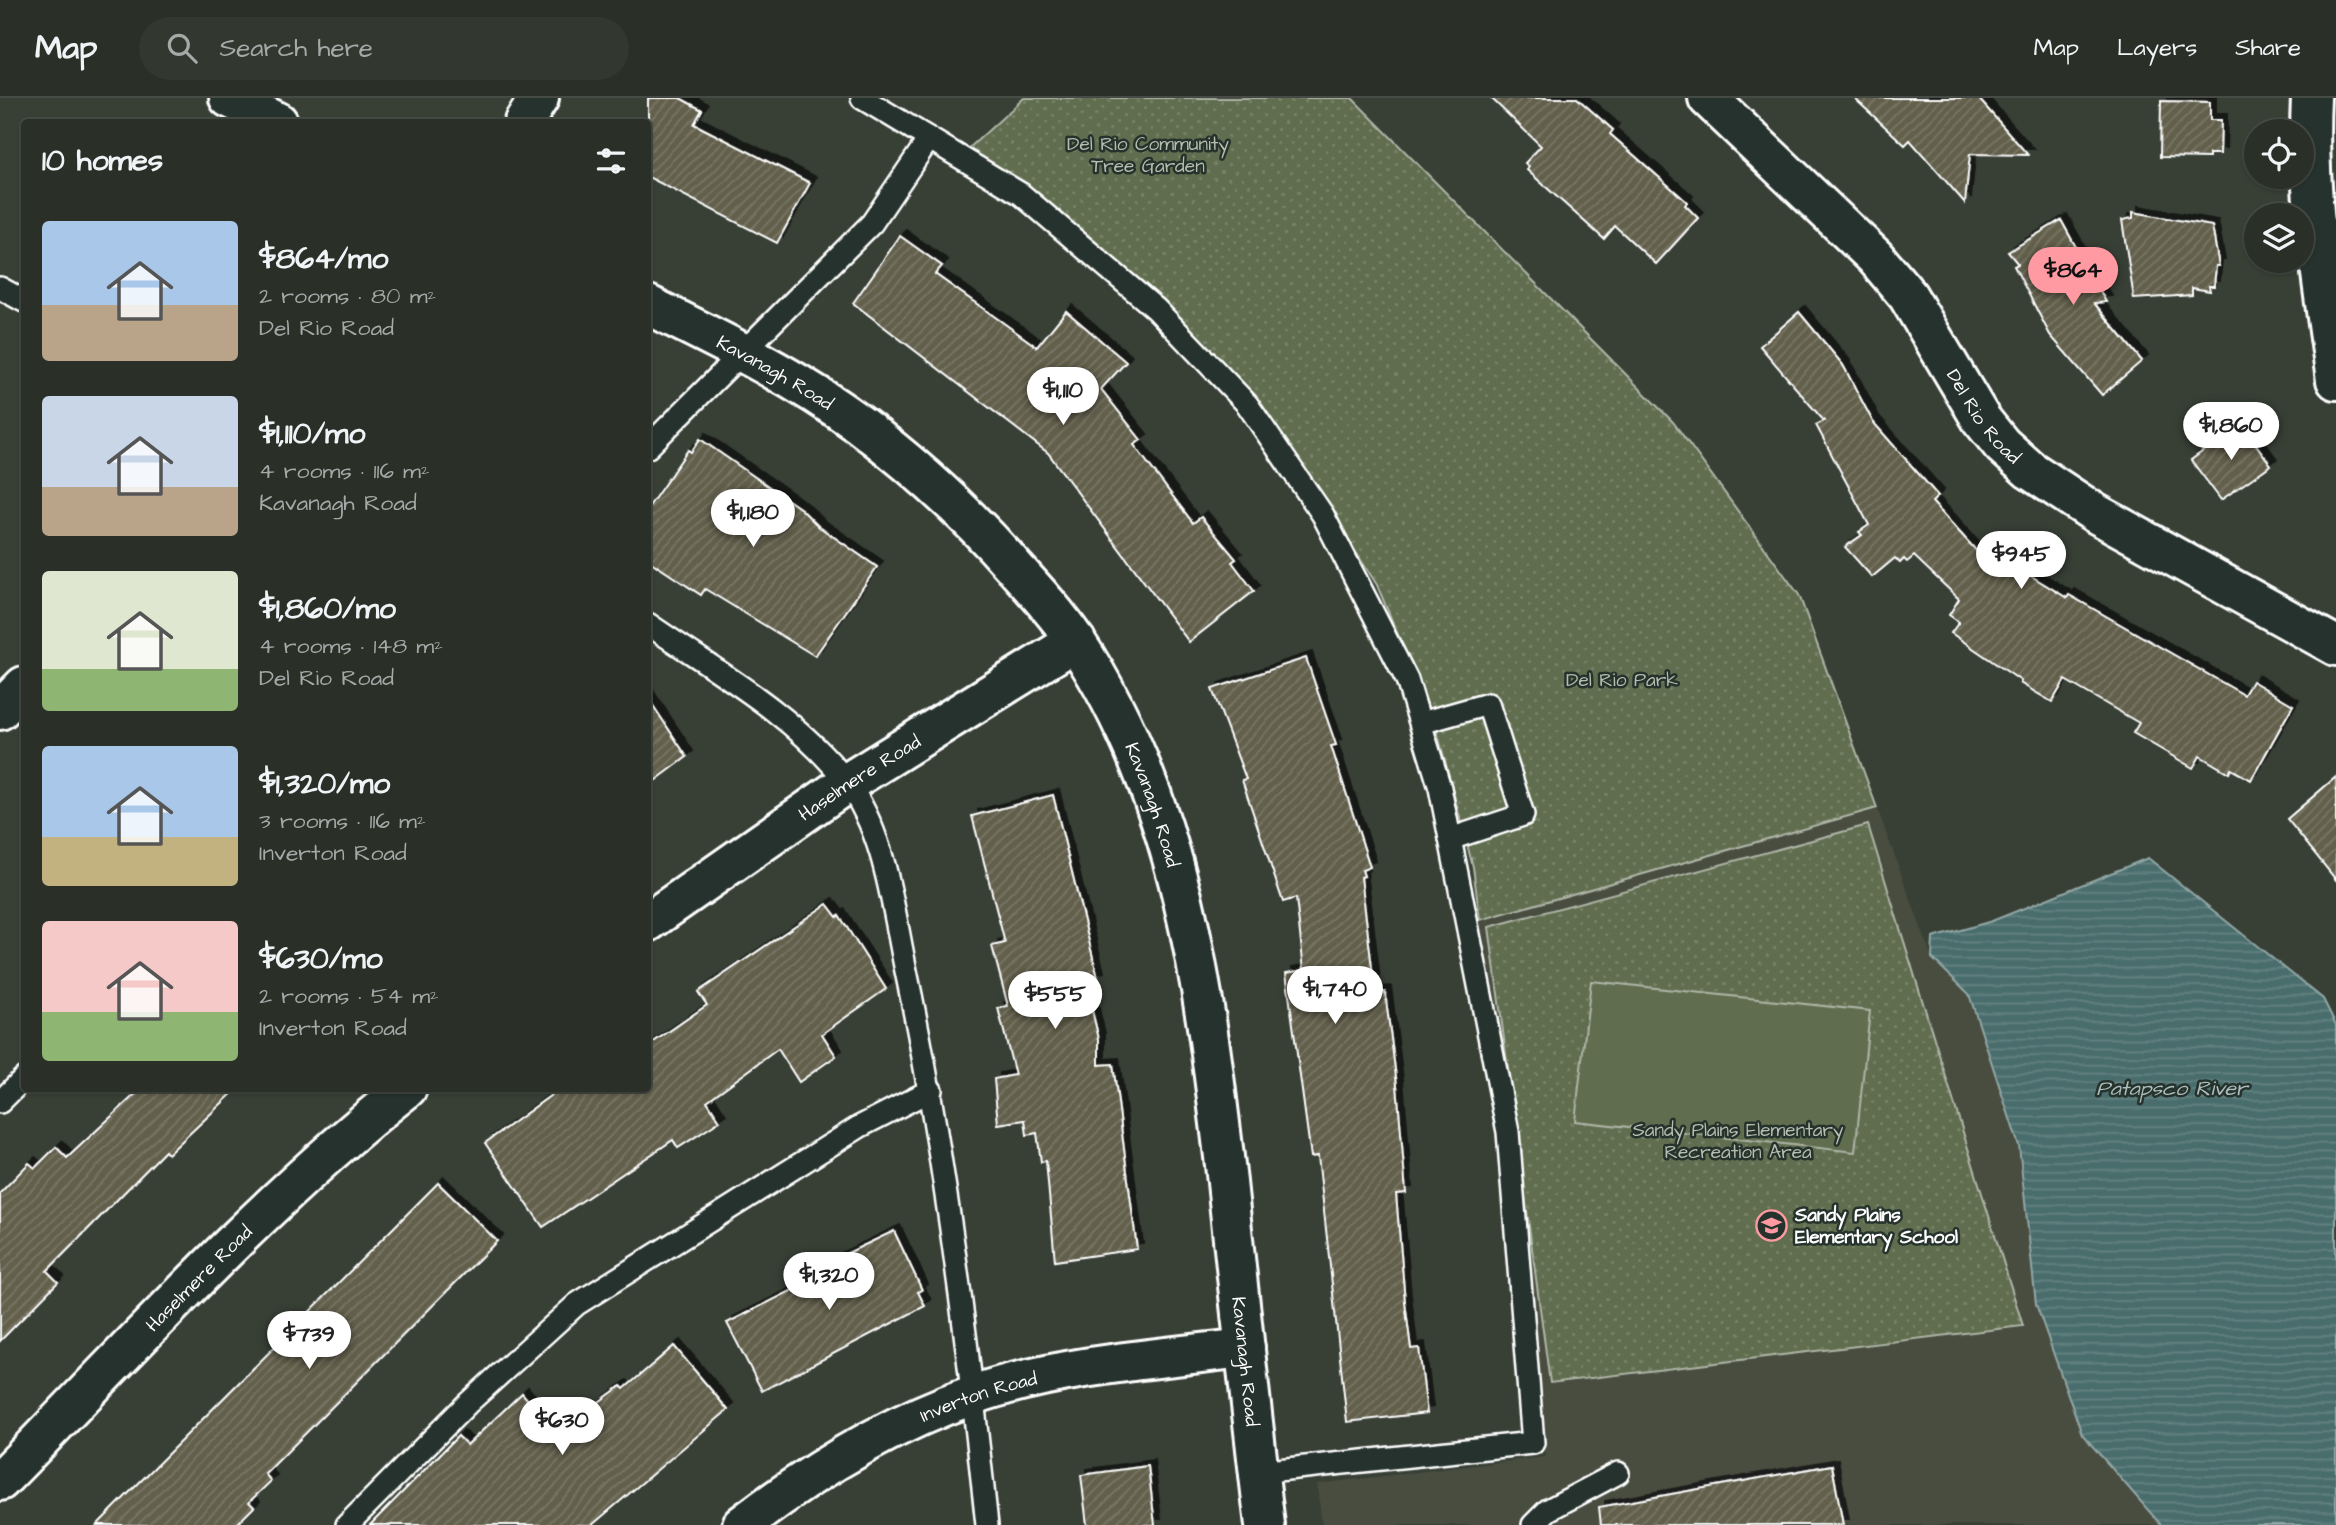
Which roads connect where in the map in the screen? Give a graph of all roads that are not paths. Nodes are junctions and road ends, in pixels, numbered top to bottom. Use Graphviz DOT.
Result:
graph roads {
  1 [pos="229,98"];
  2 [pos="539,98"];
  3 [pos="862,98"];
  4 [pos="1708,98"];
  5 [pos="2311,98"];
  6 [pos="272,119"];
  7 [pos="526,119"];
  8 [pos="929,139"];
  9 [pos="0,288"];
  10 [pos="21,299"];
  11 [pos="651,306"];
  12 [pos="741,351"];
  13 [pos="2336,380"];
  14 [pos="651,444"];
  15 [pos="651,626"];
  16 [pos="1076,641"];
  17 [pos="2336,646"];
  18 [pos="21,688"];
  19 [pos="0,710"];
  20 [pos="1420,723"];
  21 [pos="847,783"];
  22 [pos="1450,839"];
  23 [pos="651,920"];
  24 [pos="21,1081"];
  25 [pos="931,1090"];
  26 [pos="402,1092"];
  27 [pos="0,1102"];
  28 [pos="1245,1348"];
  29 [pos="973,1395"];
  30 [pos="1259,1472"];
  31 [pos="1618,1473"];
  32 [pos="0,1481"];
  33 [pos="348,1525"];
  34 [pos="741,1525"];
  35 [pos="987,1525"];
  36 [pos="1265,1525"];
  37 [pos="1534,1525"];
  1 -- 6 [label="street"];
  2 -- 7 [label="street"];
  3 -- 8 [label="lane"];
  4 -- 17 [label="street, Del Rio Road"];
  5 -- 13 [label="street"];
  8 -- 12 [label="lane"];
  8 -- 20 [label="lane"];
  9 -- 10 [label="lane"];
  11 -- 12 [label="street, Kavanagh Road"];
  12 -- 14 [label="lane"];
  12 -- 16 [label="street, Kavanagh Road"];
  15 -- 21 [label="lane"];
  16 -- 21 [label="street, Haselmere Road"];
  16 -- 28 [label="street, Kavanagh Road"];
  18 -- 19 [label="street"];
  20 -- 22 [label="lane"];
  20 -- 22 [label="lane"];
  21 -- 23 [label="street, Haselmere Road"];
  21 -- 25 [label="lane"];
  22 -- 30 [label="lane"];
  24 -- 27 [label="lane"];
  25 -- 29 [label="lane"];
  25 -- 33 [label="lane"];
  26 -- 32 [label="street, Haselmere Road"];
  28 -- 29 [label="street, Inverton Road"];
  28 -- 30 [label="street, Kavanagh Road"];
  29 -- 34 [label="street, Inverton Road"];
  29 -- 35 [label="lane"];
  30 -- 36 [label="street, Kavanagh Road"];
  31 -- 37 [label="lane"];
}
